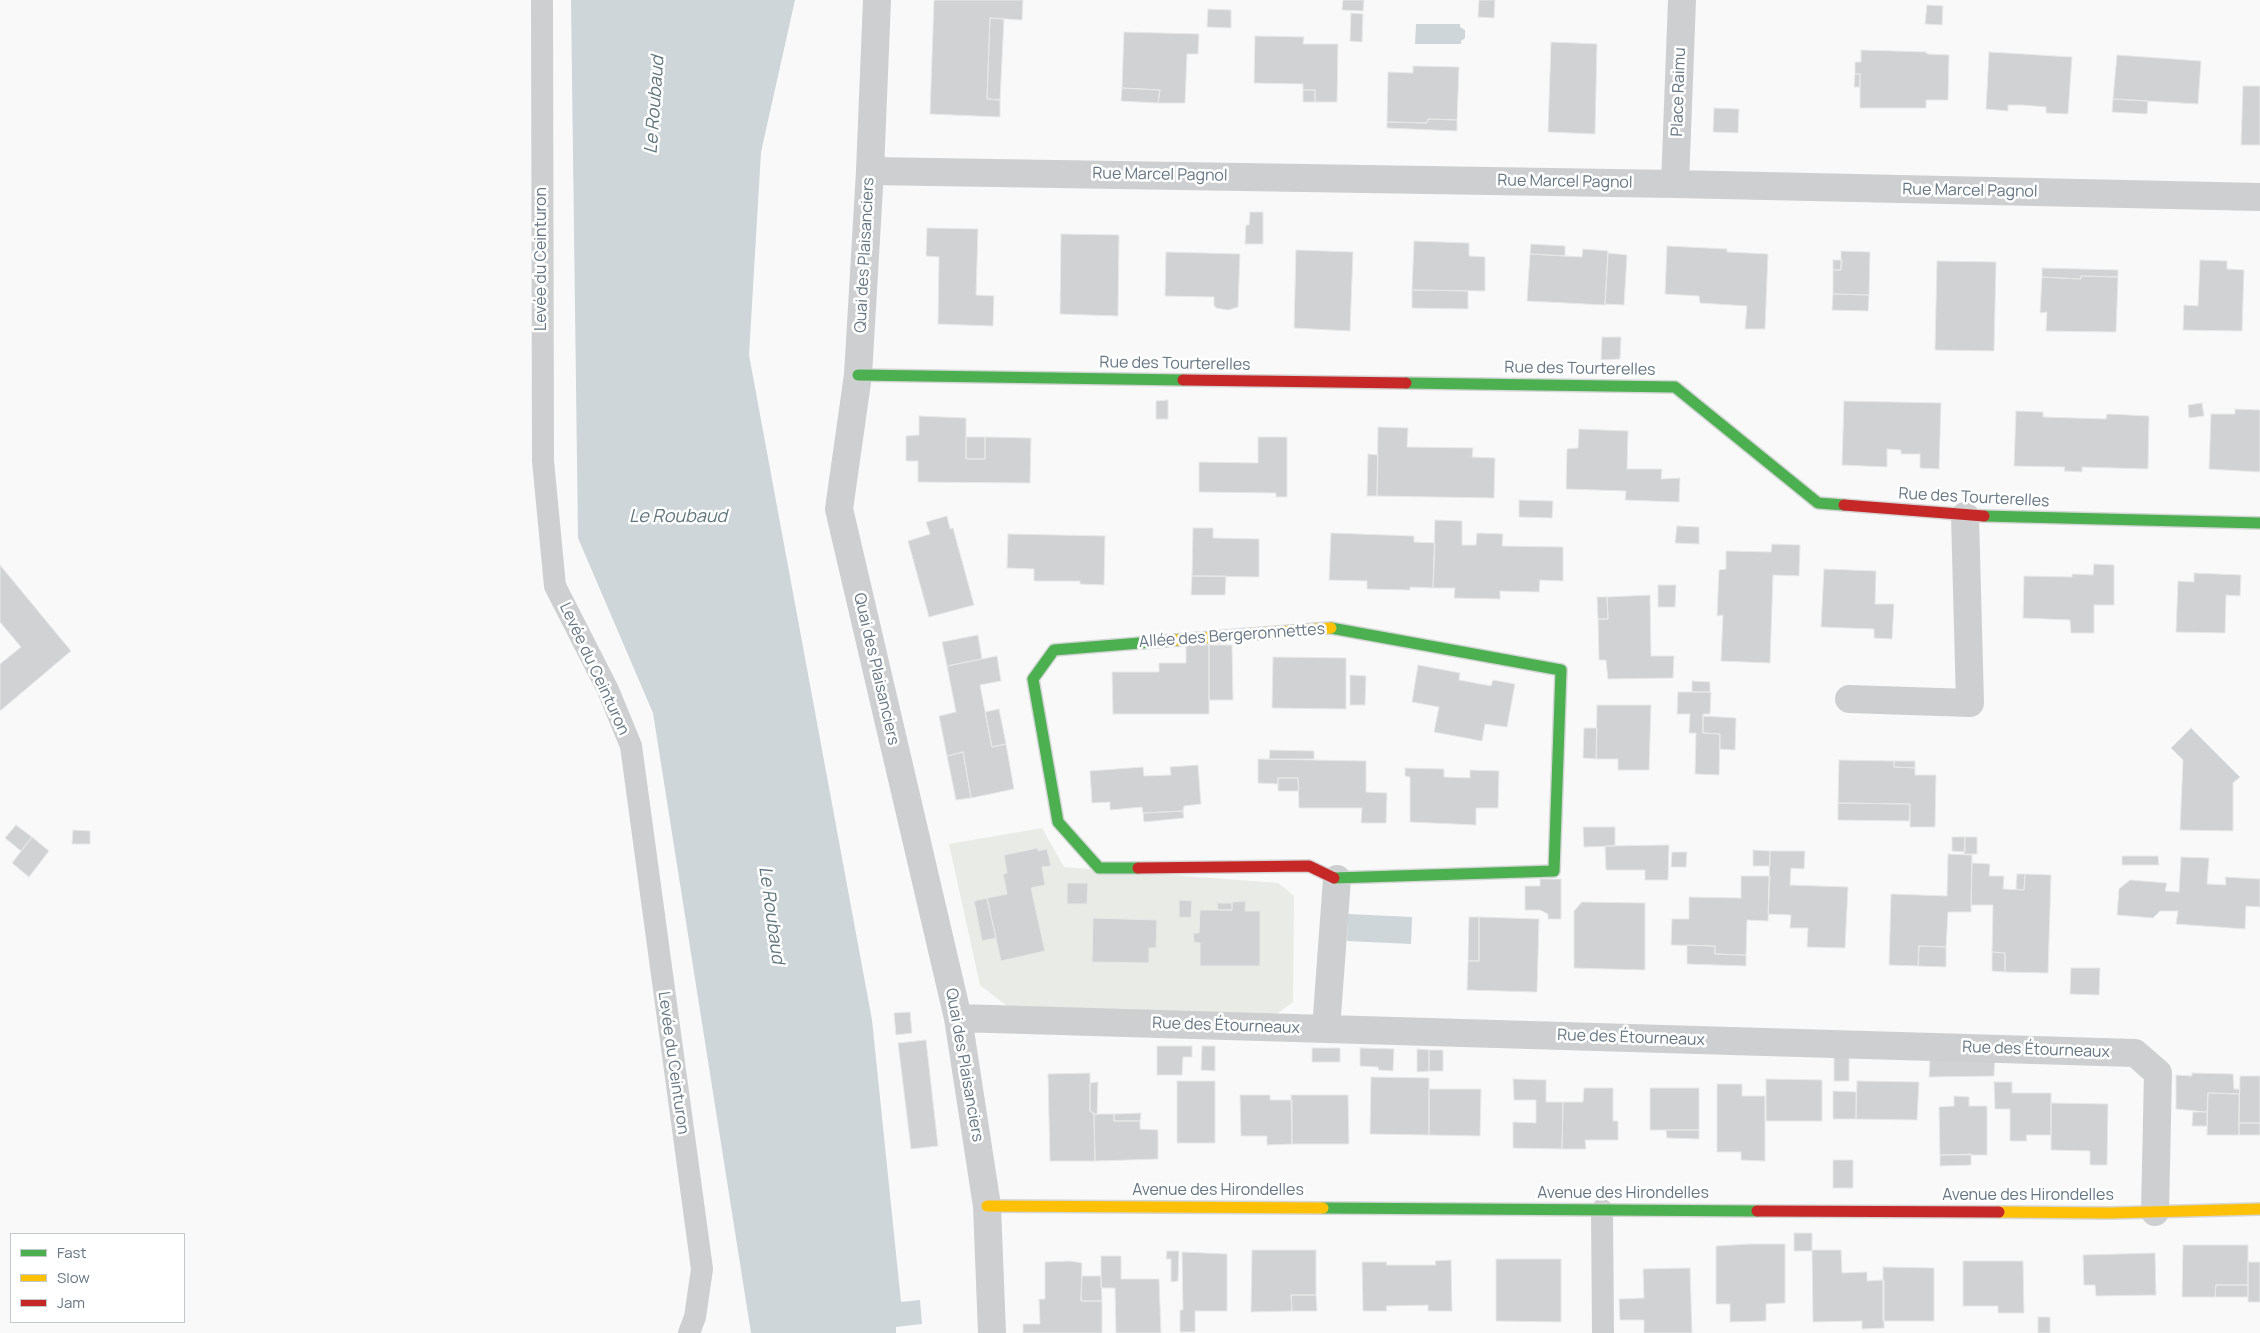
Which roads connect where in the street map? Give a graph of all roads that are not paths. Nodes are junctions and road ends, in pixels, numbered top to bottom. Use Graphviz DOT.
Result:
graph roads {
  1 [pos="542,0"];
  2 [pos="878,0"];
  3 [pos="1682,0"];
  4 [pos="870,170"];
  5 [pos="1675,184"];
  6 [pos="2260,197"];
  7 [pos="858,376"];
  8 [pos="1965,516"];
  9 [pos="2260,523"];
  10 [pos="1849,698"];
  11 [pos="1337,879"];
  12 [pos="958,1018"];
  13 [pos="1326,1029"];
  14 [pos="987,1206"];
  15 [pos="1602,1210"];
  16 [pos="2260,1210"];
  17 [pos="2155,1212"];
  18 [pos="689,1333"];
  19 [pos="992,1333"];
  20 [pos="1603,1333"];
  1 -- 18 [label="lane, Levée du Ceinturon"];
  2 -- 4 [label="street, Quai des Plaisanciers"];
  3 -- 5 [label="street, Place Raimu"];
  4 -- 5 [label="street, Rue Marcel Pagnol"];
  4 -- 7 [label="street, Quai des Plaisanciers"];
  5 -- 6 [label="street, Rue Marcel Pagnol"];
  7 -- 8 [label="street, Rue des Tourterelles"];
  7 -- 12 [label="street, Quai des Plaisanciers"];
  8 -- 9 [label="street, Rue des Tourterelles"];
  8 -- 10 [label="street"];
  11 -- 11 [label="street, Allée des Bergeronnettes"];
  11 -- 13 [label="street"];
  12 -- 13 [label="street, Rue des Étourneaux"];
  12 -- 14 [label="street, Quai des Plaisanciers"];
  13 -- 17 [label="street, Rue des Étourneaux"];
  14 -- 15 [label="street, Avenue des Hirondelles"];
  14 -- 19 [label="street, Quai des Plaisanciers"];
  15 -- 17 [label="street, Avenue des Hirondelles"];
  15 -- 20 [label="lane"];
  16 -- 17 [label="street, Avenue des Hirondelles"];
}
